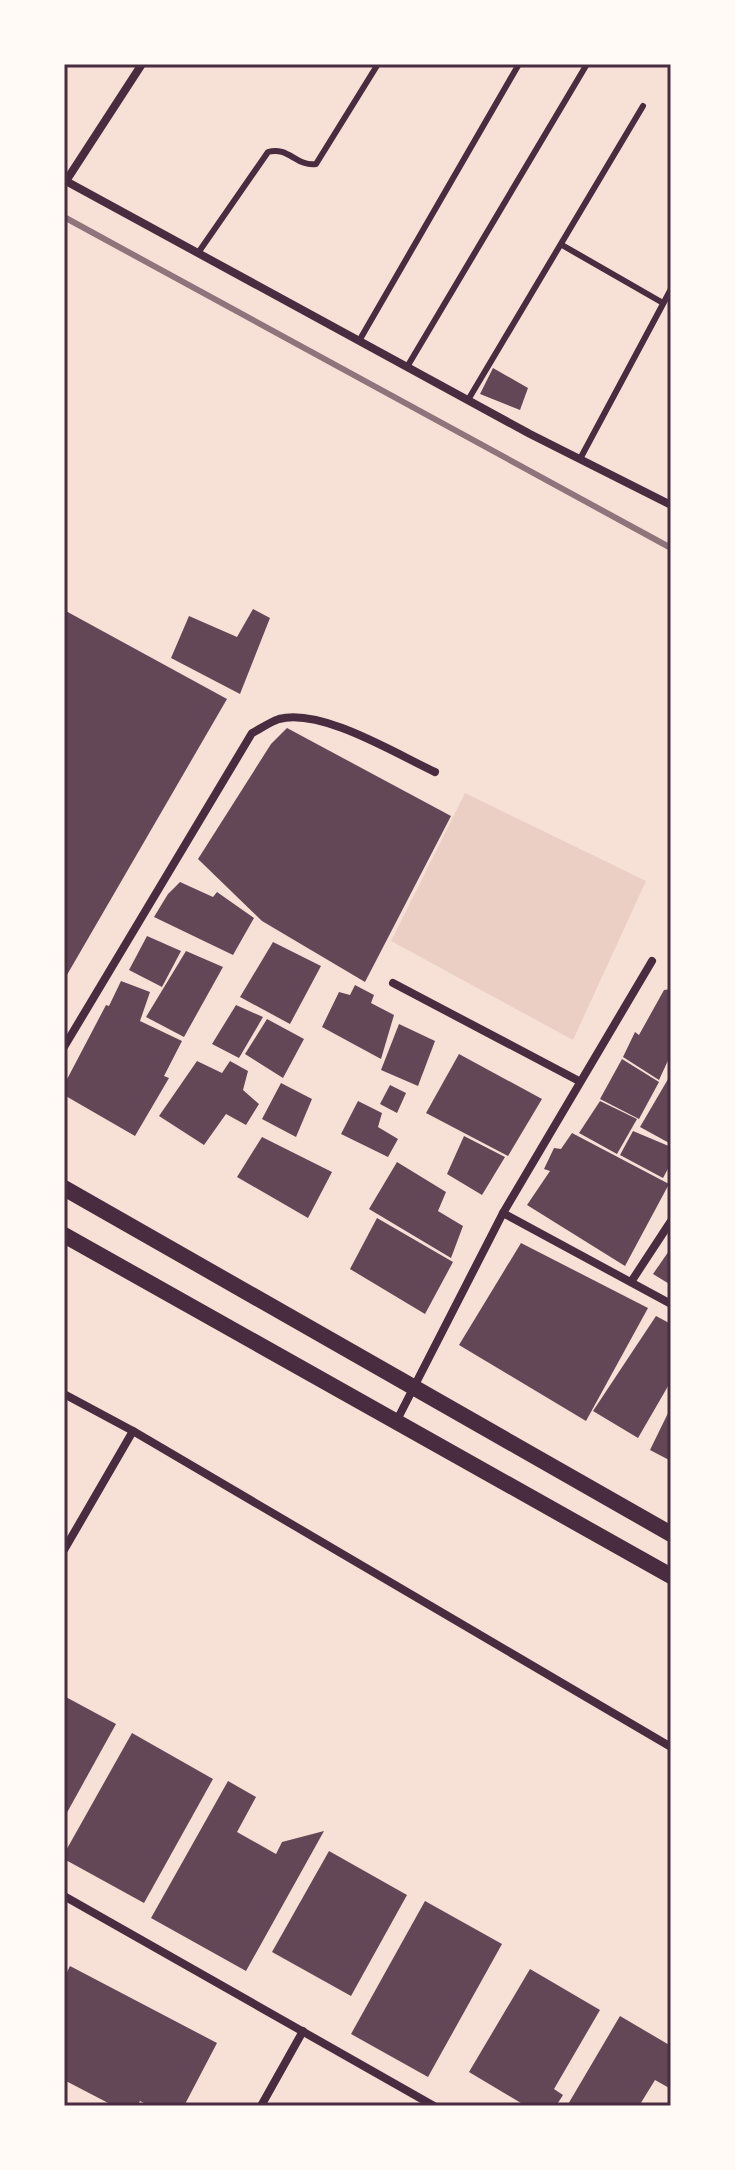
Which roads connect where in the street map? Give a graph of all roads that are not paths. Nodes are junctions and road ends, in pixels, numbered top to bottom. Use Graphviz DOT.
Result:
graph roads {
  1 [pos="142,64"];
  2 [pos="378,64"];
  3 [pos="519,64"];
  4 [pos="587,64"];
  5 [pos="643,106"];
  6 [pos="65,181"];
  7 [pos="562,245"];
  8 [pos="198,253"];
  9 [pos="671,289"];
  10 [pos="663,303"];
  11 [pos="359,341"];
  12 [pos="407,367"];
  13 [pos="468,400"];
  14 [pos="580,459"];
  15 [pos="671,505"];
  16 [pos="435,772"];
  17 [pos="652,961"];
  18 [pos="393,983"];
  19 [pos="64,1047"];
  20 [pos="579,1081"];
  21 [pos="64,1188"];
  22 [pos="503,1213"];
  23 [pos="671,1221"];
  24 [pos="64,1235"];
  25 [pos="631,1282"];
  26 [pos="671,1304"];
  27 [pos="414,1387"];
  28 [pos="64,1394"];
  29 [pos="395,1423"];
  30 [pos="133,1431"];
  31 [pos="671,1534"];
  32 [pos="64,1550"];
  33 [pos="671,1576"];
  34 [pos="671,1747"];
  35 [pos="64,1896"];
  36 [pos="303,2031"];
  37 [pos="261,2106"];
  38 [pos="434,2106"];
  1 -- 6 [label="street"];
  2 -- 8 [label="lane"];
  3 -- 11 [label="lane"];
  4 -- 12 [label="lane"];
  5 -- 7 [label="lane"];
  6 -- 8 [label="street"];
  7 -- 10 [label="lane"];
  7 -- 13 [label="lane"];
  8 -- 11 [label="street"];
  9 -- 10 [label="lane"];
  10 -- 14 [label="lane"];
  11 -- 12 [label="street"];
  12 -- 13 [label="street"];
  13 -- 14 [label="street"];
  14 -- 15 [label="street"];
  16 -- 19 [label="street"];
  17 -- 20 [label="street"];
  18 -- 20 [label="street"];
  20 -- 22 [label="street"];
  21 -- 27 [label="main road"];
  22 -- 25 [label="street"];
  22 -- 27 [label="street"];
  23 -- 25 [label="street"];
  24 -- 29 [label="main road"];
  25 -- 26 [label="street"];
  27 -- 29 [label="street"];
  27 -- 31 [label="main road"];
  28 -- 30 [label="street"];
  29 -- 33 [label="main road"];
  30 -- 32 [label="street"];
  30 -- 34 [label="street"];
  35 -- 36 [label="street"];
  36 -- 37 [label="street"];
  36 -- 38 [label="street"];
}
